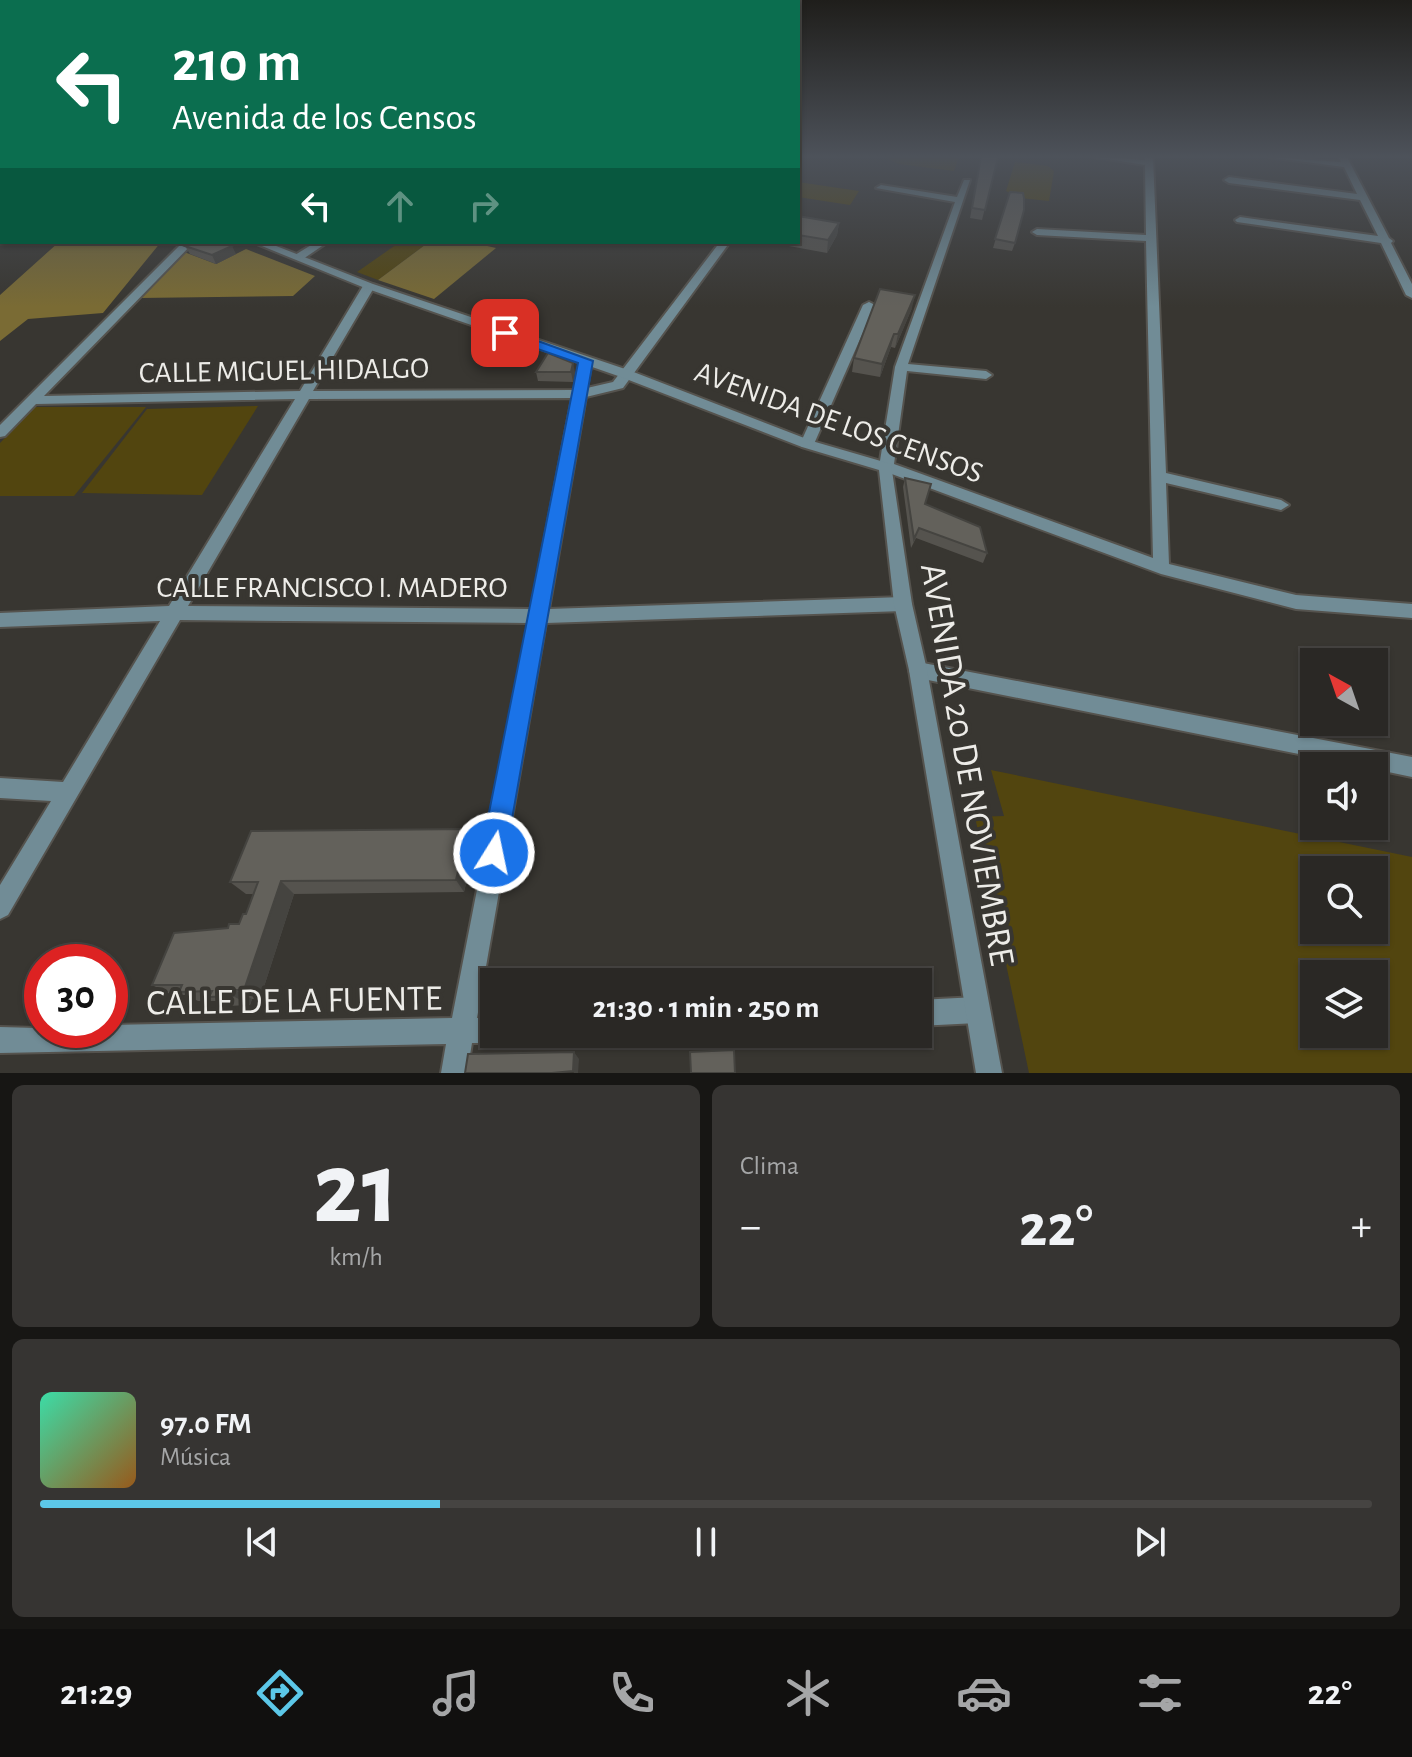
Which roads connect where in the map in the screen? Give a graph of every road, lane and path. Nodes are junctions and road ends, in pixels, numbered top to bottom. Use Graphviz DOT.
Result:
graph roads {
  1 [pos="958,207"];
  2 [pos="1150,207"];
  3 [pos="1370,207"];
  4 [pos="1240,220"];
  5 [pos="1037,232"];
  6 [pos="1151,238"];
  7 [pos="1388,241"];
  8 [pos="187,244"];
  9 [pos="263,244"];
  10 [pos="320,244"];
  11 [pos="724,244"];
  12 [pos="299,257"];
  13 [pos="369,286"];
  14 [pos="1412,295"];
  15 [pos="869,305"];
  16 [pos="586,361"];
  17 [pos="901,367"];
  18 [pos="626,374"];
  19 [pos="986,375"];
  20 [pos="581,394"];
  21 [pos="305,395"];
  22 [pos="32,400"];
  23 [pos="0,433"];
  24 [pos="807,444"];
  25 [pos="886,467"];
  26 [pos="1159,476"];
  27 [pos="1281,505"];
  28 [pos="1161,568"];
  29 [pos="903,604"];
  30 [pos="1412,611"];
  31 [pos="178,613"];
  32 [pos="536,616"];
  33 [pos="0,620"];
  34 [pos="918,670"];
  35 [pos="1412,767"];
  36 [pos="0,788"];
  37 [pos="70,792"];
  38 [pos="0,907"];
  39 [pos="977,1010"];
  40 [pos="932,1012"];
  41 [pos="480,1031"];
  42 [pos="462,1032"];
  43 [pos="0,1040"];
  44 [pos="454,1073"];
  45 [pos="989,1073"];
  1 -- 17 [label="street, AVENIDA 20 DE NOVIEMBRE"];
  2 -- 6 [label="street"];
  3 -- 7 [label="street"];
  4 -- 7 [label="street"];
  5 -- 6 [label="street"];
  6 -- 26 [label="street"];
  7 -- 14 [label="street"];
  8 -- 22 [label="street"];
  9 -- 12 [label="street, AVENIDA DE LOS CENSOS"];
  10 -- 12 [label="street"];
  11 -- 18 [label="street"];
  12 -- 13 [label="street, AVENIDA DE LOS CENSOS"];
  13 -- 16 [label="street, AVENIDA DE LOS CENSOS"];
  13 -- 21 [label="street"];
  15 -- 24 [label="street"];
  16 -- 18 [label="street, AVENIDA DE LOS CENSOS"];
  16 -- 20 [label="street"];
  17 -- 19 [label="street"];
  17 -- 25 [label="street, AVENIDA 20 DE NOVIEMBRE"];
  18 -- 20 [label="street, CALLE MIGUEL HIDALGO"];
  18 -- 24 [label="street, AVENIDA DE LOS CENSOS"];
  20 -- 21 [label="street, CALLE MIGUEL HIDALGO"];
  20 -- 32 [label="street"];
  21 -- 22 [label="street, CALLE MIGUEL HIDALGO"];
  21 -- 31 [label="street"];
  22 -- 23 [label="street"];
  24 -- 25 [label="street, AVENIDA DE LOS CENSOS"];
  25 -- 28 [label="street, AVENIDA DE LOS CENSOS"];
  25 -- 29 [label="street, AVENIDA 20 DE NOVIEMBRE"];
  26 -- 27 [label="street"];
  26 -- 28 [label="street"];
  28 -- 30 [label="street, AVENIDA DE LOS CENSOS"];
  29 -- 32 [label="street, CALLE FRANCISCO I. MADERO"];
  29 -- 34 [label="street, AVENIDA 20 DE NOVIEMBRE"];
  31 -- 32 [label="street, CALLE FRANCISCO I. MADERO"];
  31 -- 33 [label="street, CALLE FRANCISCO I. MADERO"];
  31 -- 37 [label="street"];
  32 -- 42 [label="street"];
  34 -- 35 [label="street"];
  34 -- 39 [label="street, AVENIDA 20 DE NOVIEMBRE"];
  36 -- 37 [label="street"];
  37 -- 38 [label="street"];
  39 -- 40 [label="street"];
  39 -- 45 [label="street, AVENIDA 20 DE NOVIEMBRE"];
  41 -- 42 [label="street, CALLE DE LA FUENTE"];
  42 -- 43 [label="street, CALLE DE LA FUENTE"];
  42 -- 44 [label="street"];
}
